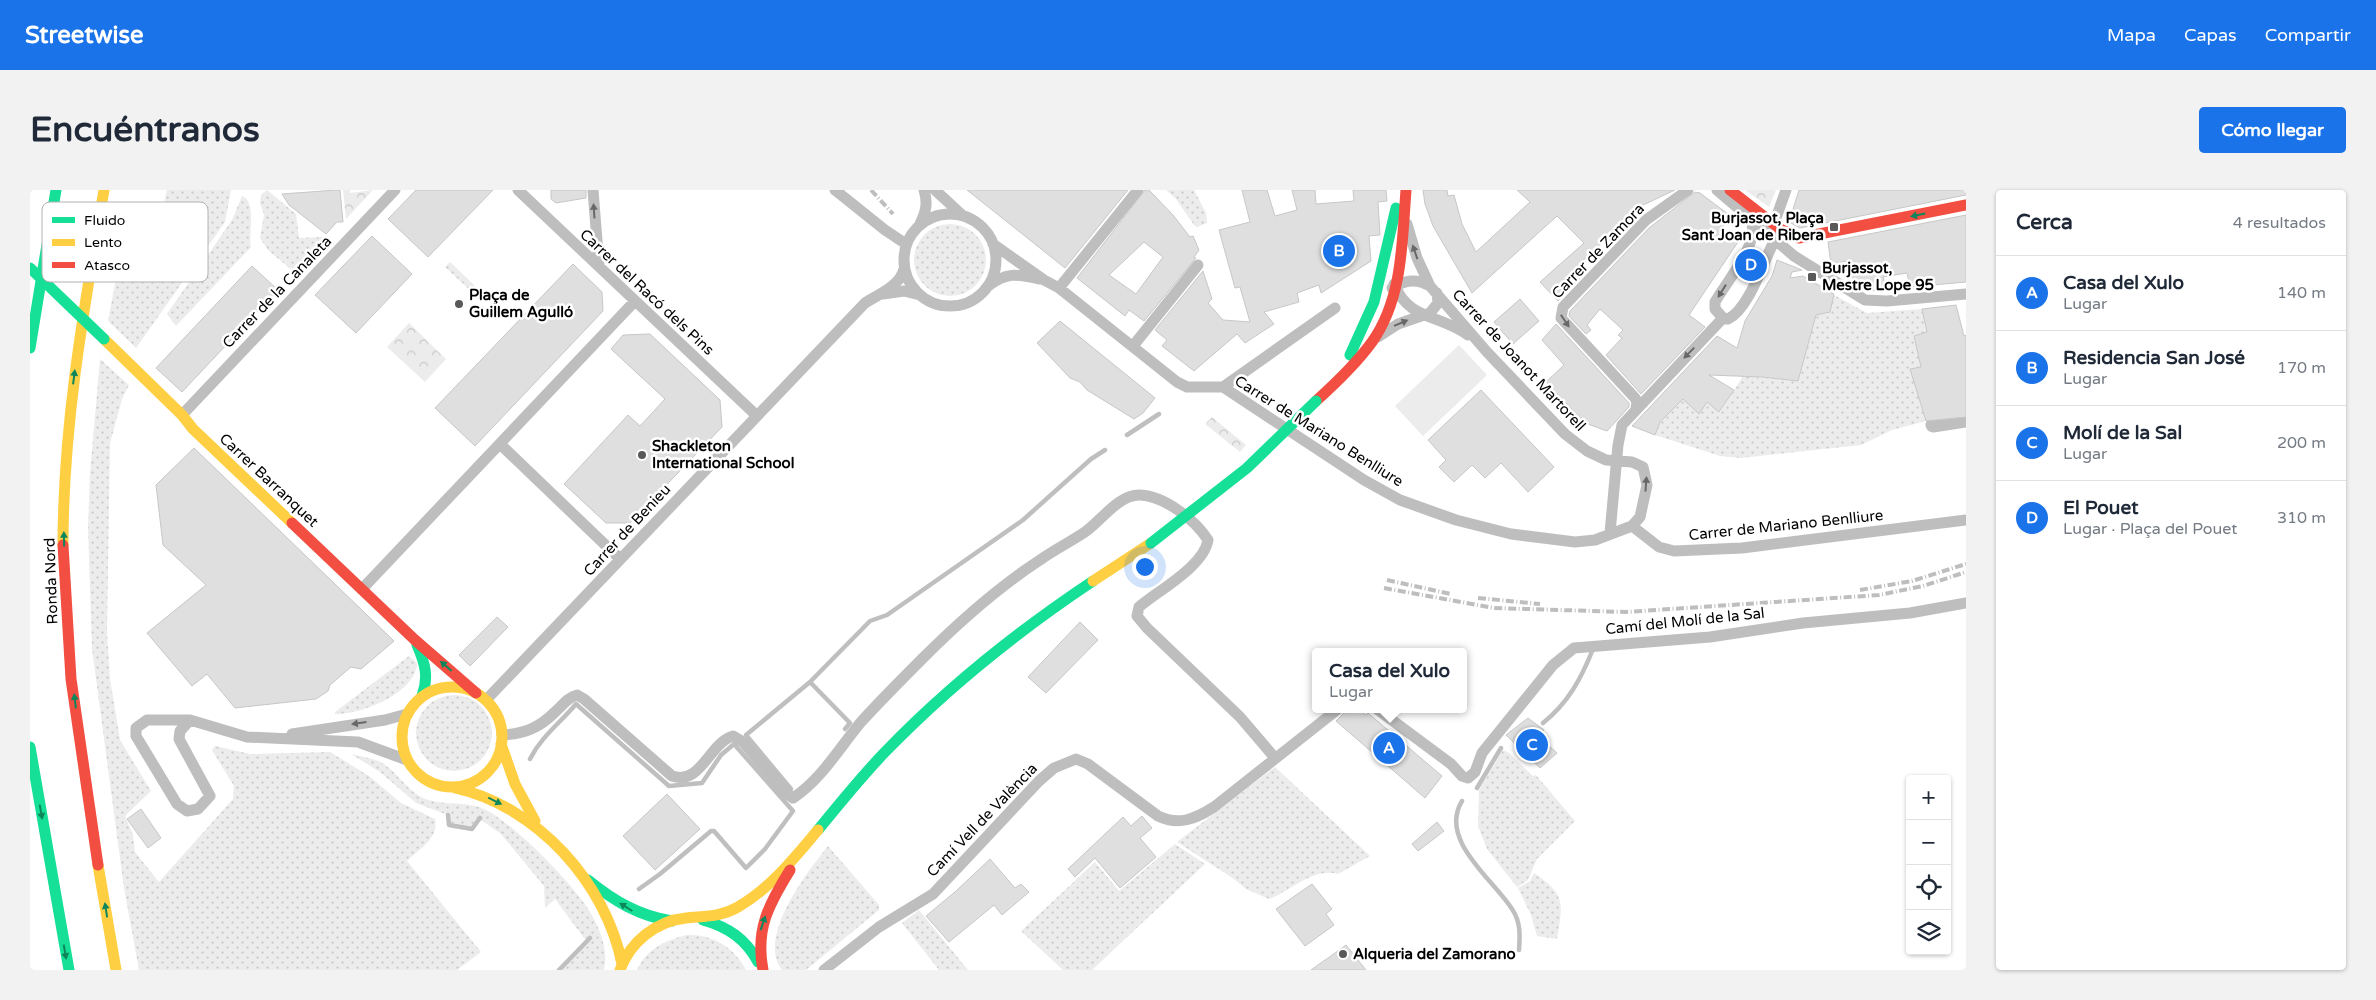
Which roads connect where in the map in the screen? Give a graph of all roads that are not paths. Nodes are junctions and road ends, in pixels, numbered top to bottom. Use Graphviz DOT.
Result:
graph roads {
  1 [pos="395,190"];
  2 [pos="518,190"];
  3 [pos="593,190"];
  4 [pos="835,190"];
  5 [pos="924,190"];
  6 [pos="935,190"];
  7 [pos="1138,190"];
  8 [pos="1399,190"];
  9 [pos="1406,190"];
  10 [pos="1688,190"];
  11 [pos="1717,190"];
  12 [pos="1786,190"];
  13 [pos="1729,195"];
  14 [pos="1966,205"];
  15 [pos="961,214"];
  16 [pos="1398,214"];
  17 [pos="1749,217"];
  18 [pos="1776,218"];
  19 [pos="920,224"];
  20 [pos="1777,234"];
  21 [pos="906,244"];
  22 [pos="993,244"];
  23 [pos="1198,265"];
  24 [pos="598,266"];
  25 [pos="30,268"];
  26 [pos="904,269"];
  27 [pos="42,275"];
  28 [pos="42,280"];
  29 [pos="1044,280"];
  30 [pos="45,282"];
  31 [pos="89,282"];
  32 [pos="1395,286"];
  33 [pos="987,287"];
  34 [pos="1059,288"];
  35 [pos="1433,290"];
  36 [pos="1966,294"];
  37 [pos="920,295"];
  38 [pos="874,297"];
  39 [pos="635,301"];
  40 [pos="1335,308"];
  41 [pos="1372,312"];
  42 [pos="1422,315"];
  43 [pos="1723,318"];
  44 [pos="1133,346"];
  45 [pos="1483,347"];
  46 [pos="30,348"];
  47 [pos="1358,359"];
  48 [pos="1223,388"];
  49 [pos="1316,401"];
  50 [pos="1636,409"];
  51 [pos="182,415"];
  52 [pos="756,415"];
  53 [pos="500,444"];
  54 [pos="1616,463"];
  55 [pos="1966,520"];
  56 [pos="1632,526"];
  57 [pos="1610,533"];
  58 [pos="620,559"];
  59 [pos="363,588"];
  60 [pos="1966,603"];
  61 [pos="415,640"];
  62 [pos="476,693"];
  63 [pos="422,696"];
  64 [pos="486,700"];
  65 [pos="1333,713"];
  66 [pos="1382,713"];
  67 [pos="407,714"];
  68 [pos="190,720"];
  69 [pos="260,739"];
  70 [pos="502,740"];
  71 [pos="30,747"];
  72 [pos="1274,758"];
  73 [pos="407,760"];
  74 [pos="449,787"];
  75 [pos="544,836"];
  76 [pos="806,845"];
  77 [pos="566,860"];
  78 [pos="698,918"];
  79 [pos="672,921"];
  80 [pos="621,967"];
  81 [pos="68,970"];
  82 [pos="116,970"];
  83 [pos="762,970"];
  84 [pos="824,970"];
  1 -- 51 [label="street, Carrer de la Canaleta"];
  2 -- 24 [label="street, Carrer del Racó dels Pins"];
  24 -- 3 [label="street, one-way"];
  4 -- 21 [label="street"];
  5 -- 19 [label="street"];
  6 -- 15 [label="street"];
  7 -- 34 [label="street"];
  8 -- 16 [label="main road, Carrer de Joanot Martorell"];
  9 -- 16 [label="main road, Carrer de Joanot Martorell"];
  10 -- 50 [label="street, Carrer de Zamora, one-way"];
  11 -- 13 [label="street"];
  12 -- 18 [label="street"];
  13 -- 17 [label="street"];
  13 -- 20 [label="main road"];
  14 -- 20 [label="main road, one-way"];
  15 -- 19 [label="street"];
  15 -- 22 [label="street"];
  16 -- 32 [label="main road"];
  35 -- 16 [label="street, Carrer de Joanot Martorell, one-way"];
  16 -- 41 [label="main road"];
  17 -- 20 [label="street"];
  17 -- 43 [label="street, one-way"];
  19 -- 21 [label="street"];
  20 -- 36 [label="street"];
  20 -- 43 [label="street"];
  21 -- 26 [label="street"];
  22 -- 29 [label="street"];
  22 -- 33 [label="street"];
  23 -- 44 [label="street"];
  24 -- 39 [label="street, Carrer del Racó dels Pins"];
  25 -- 28 [label="main road, Carrer Barranquet, bridge"];
  26 -- 37 [label="street"];
  26 -- 38 [label="street, Carrer de Benieu"];
  27 -- 46 [label="main road"];
  29 -- 33 [label="street"];
  29 -- 34 [label="street, Carrer de Mariano Benlliure"];
  30 -- 51 [label="main road, Carrer Barranquet, bridge"];
  82 -- 31 [label="main road, Ronda Nord, one-way"];
  32 -- 35 [label="street, Carrer de Joanot Martorell"];
  32 -- 41 [label="street"];
  32 -- 42 [label="street"];
  32 -- 47 [label="main road"];
  33 -- 37 [label="street"];
  34 -- 44 [label="street, Carrer de Mariano Benlliure"];
  35 -- 42 [label="street"];
  35 -- 45 [label="street, Carrer de Joanot Martorell"];
  37 -- 38 [label="street, Carrer de Benieu"];
  38 -- 52 [label="street, Carrer de Benieu"];
  39 -- 52 [label="street, Carrer del Racó dels Pins"];
  39 -- 53 [label="street"];
  40 -- 48 [label="street"];
  41 -- 49 [label="main road"];
  42 -- 45 [label="street"];
  47 -- 42 [label="street, one-way"];
  43 -- 50 [label="street, one-way"];
  44 -- 48 [label="street, Carrer de Mariano Benlliure"];
  45 -- 54 [label="street, Carrer de Joanot Martorell"];
  47 -- 49 [label="main road"];
  48 -- 57 [label="street, Carrer de Mariano Benlliure"];
  49 -- 76 [label="main road, bridge"];
  50 -- 54 [label="street"];
  51 -- 59 [label="main road, Carrer Barranquet"];
  52 -- 58 [label="street, Carrer de Benieu"];
  53 -- 58 [label="street"];
  53 -- 59 [label="street"];
  56 -- 54 [label="street, Carrer de Joanot Martorell, one-way"];
  54 -- 57 [label="street"];
  55 -- 56 [label="street, Carrer de Mariano Benlliure"];
  56 -- 57 [label="street, Carrer de Mariano Benlliure"];
  58 -- 64 [label="street, Carrer de Benieu"];
  59 -- 61 [label="main road, Carrer Barranquet"];
  60 -- 66 [label="street, Camí del Molí de la Sal"];
  62 -- 61 [label="main road, Carrer Barranquet, one-way"];
  61 -- 63 [label="main road"];
  62 -- 63 [label="main road"];
  62 -- 64 [label="main road"];
  63 -- 67 [label="main road"];
  64 -- 70 [label="main road"];
  65 -- 72 [label="street, Camí Vell de València"];
  67 -- 69 [label="street, one-way"];
  67 -- 73 [label="main road"];
  68 -- 68 [label="street"];
  68 -- 69 [label="street"];
  69 -- 73 [label="street"];
  70 -- 72 [label="street"];
  70 -- 74 [label="main road"];
  70 -- 75 [label="main road"];
  71 -- 81 [label="main road, one-way"];
  72 -- 84 [label="street, Camí Vell de València"];
  73 -- 74 [label="main road"];
  74 -- 75 [label="main road, one-way"];
  75 -- 77 [label="main road"];
  76 -- 78 [label="main road"];
  83 -- 76 [label="main road, one-way"];
  79 -- 77 [label="main road, one-way"];
  77 -- 80 [label="main road"];
  78 -- 79 [label="main road"];
  78 -- 83 [label="main road"];
  79 -- 80 [label="main road"];
}
